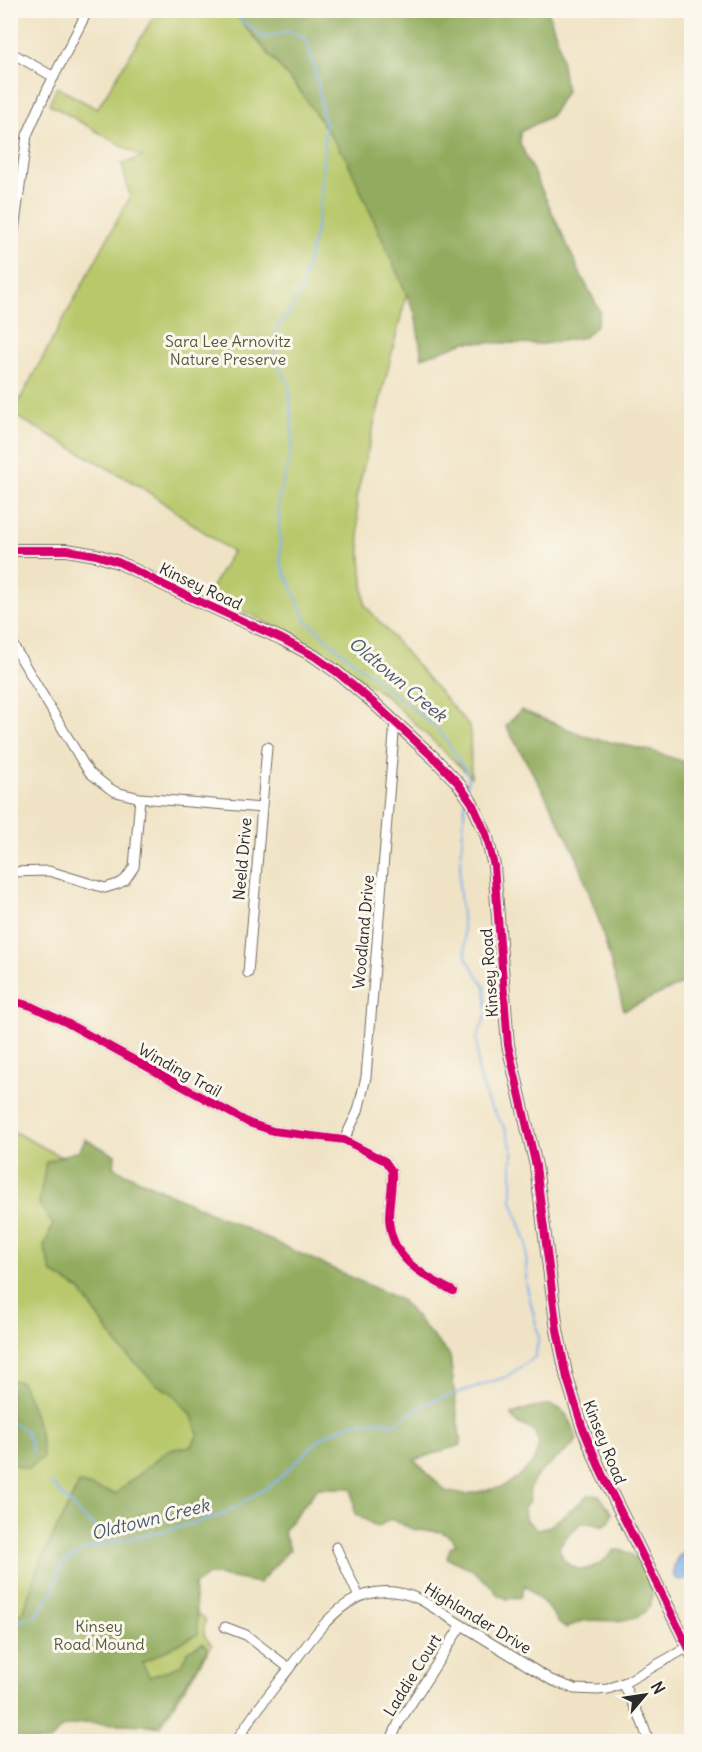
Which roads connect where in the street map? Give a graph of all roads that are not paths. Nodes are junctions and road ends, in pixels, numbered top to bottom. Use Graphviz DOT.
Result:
graph roads {
  1 [pos="88,10"];
  2 [pos="10,52"];
  3 [pos="54,77"];
  4 [pos="10,260"];
  5 [pos="10,550"];
  6 [pos="11,640"];
  7 [pos="395,722"];
  8 [pos="267,747"];
  9 [pos="140,798"];
  10 [pos="262,808"];
  11 [pos="10,872"];
  12 [pos="248,973"];
  13 [pos="10,1000"];
  14 [pos="344,1140"];
  15 [pos="453,1291"];
  16 [pos="336,1547"];
  17 [pos="358,1597"];
  18 [pos="460,1626"];
  19 [pos="225,1627"];
  20 [pos="690,1649"];
  21 [pos="290,1668"];
  22 [pos="623,1683"];
  23 [pos="236,1742"];
  24 [pos="390,1742"];
  25 [pos="649,1742"];
  1 -- 3 [label="street"];
  2 -- 3 [label="street"];
  3 -- 4 [label="street"];
  5 -- 7 [label="street, Kinsey Road"];
  6 -- 9 [label="street"];
  7 -- 14 [label="street, Woodland Drive"];
  7 -- 20 [label="street, Kinsey Road"];
  8 -- 10 [label="street, Neeld Drive"];
  9 -- 10 [label="street"];
  9 -- 11 [label="street"];
  10 -- 12 [label="street, Neeld Drive"];
  13 -- 14 [label="street, Winding Trail"];
  14 -- 15 [label="street"];
  16 -- 17 [label="street"];
  17 -- 18 [label="street, Highlander Drive"];
  17 -- 21 [label="street, Highlander Drive"];
  18 -- 22 [label="street, Highlander Drive"];
  18 -- 24 [label="street, Laddie Court"];
  19 -- 21 [label="street"];
  20 -- 22 [label="street, Highlander Drive"];
  21 -- 23 [label="street, Highlander Drive"];
  22 -- 25 [label="street"];
}
